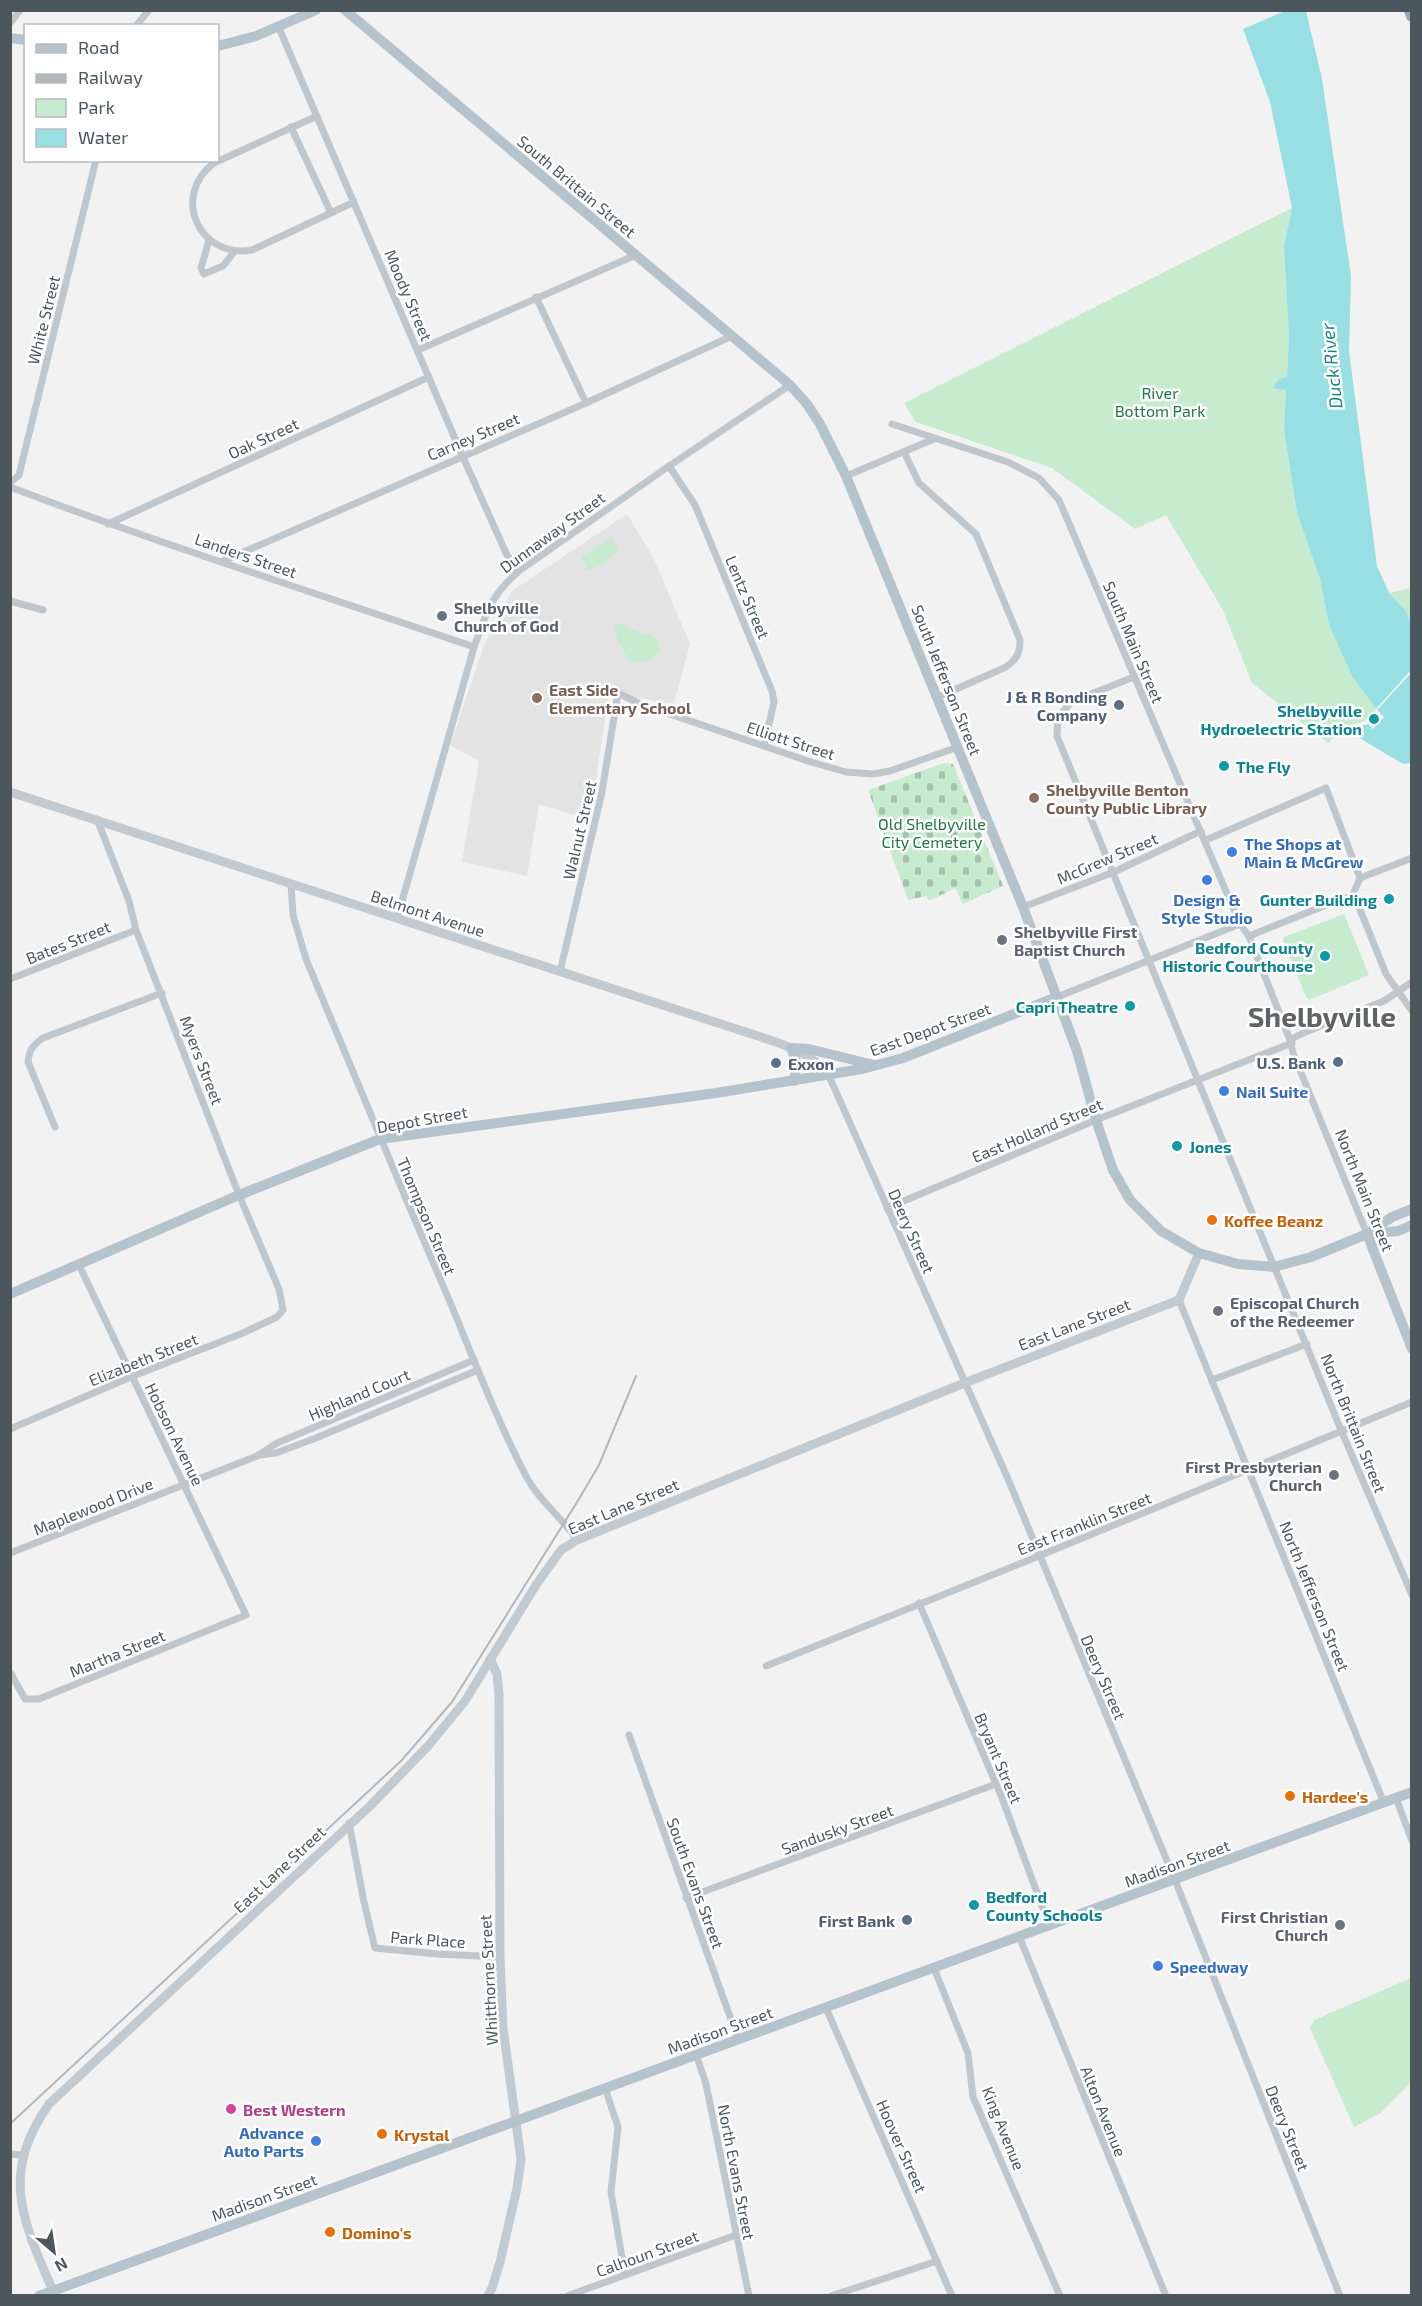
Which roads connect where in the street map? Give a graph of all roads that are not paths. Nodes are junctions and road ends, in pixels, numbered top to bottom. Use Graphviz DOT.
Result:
graph roads {
  1 [pos="20,10"];
  2 [pos="149,10"];
  3 [pos="316,10"];
  4 [pos="345,10"];
  5 [pos="1410,10"];
  6 [pos="1412,16"];
  7 [pos="10,23"];
  8 [pos="138,24"];
  9 [pos="279,28"];
  10 [pos="219,46"];
  11 [pos="317,117"];
  12 [pos="291,127"];
  13 [pos="219,160"];
  14 [pos="96,162"];
  15 [pos="214,162"];
  16 [pos="354,202"];
  17 [pos="331,213"];
  18 [pos="209,240"];
  19 [pos="234,252"];
  20 [pos="636,255"];
  21 [pos="536,297"];
  22 [pos="732,336"];
  23 [pos="418,350"];
  24 [pos="429,377"];
  25 [pos="790,385"];
  26 [pos="586,403"];
  27 [pos="892,424"];
  28 [pos="934,439"];
  29 [pos="904,452"];
  30 [pos="462,455"];
  31 [pos="669,466"];
  32 [pos="846,476"];
  33 [pos="10,485"];
  34 [pos="108,524"];
  35 [pos="224,561"];
  36 [pos="519,571"];
  37 [pos="10,601"];
  38 [pos="43,610"];
  39 [pos="474,647"];
  40 [pos="1134,677"];
  41 [pos="618,693"];
  42 [pos="938,697"];
  43 [pos="764,746"];
  44 [pos="958,747"];
  45 [pos="10,792"];
  46 [pos="98,819"];
  47 [pos="1201,831"];
  48 [pos="1206,840"];
  49 [pos="1412,858"];
  50 [pos="1114,872"];
  51 [pos="1360,878"];
  52 [pos="291,884"];
  53 [pos="1352,897"];
  54 [pos="1023,908"];
  55 [pos="397,919"];
  56 [pos="1240,924"];
  57 [pos="136,930"];
  58 [pos="1249,936"];
  59 [pos="1148,961"];
  60 [pos="560,972"];
  61 [pos="10,979"];
  62 [pos="1412,982"];
  63 [pos="1399,992"];
  64 [pos="162,993"];
  65 [pos="1057,997"];
  66 [pos="1412,1011"];
  67 [pos="1291,1041"];
  68 [pos="791,1048"];
  69 [pos="875,1065"];
  70 [pos="830,1076"];
  71 [pos="1198,1080"];
  72 [pos="794,1081"];
  73 [pos="1096,1120"];
  74 [pos="55,1127"];
  75 [pos="380,1139"];
  76 [pos="239,1195"];
  77 [pos="887,1208"];
  78 [pos="1412,1209"];
  79 [pos="1412,1225"];
  80 [pos="1367,1234"];
  81 [pos="1199,1253"];
  82 [pos="79,1264"];
  83 [pos="1274,1267"];
  84 [pos="10,1294"];
  85 [pos="1179,1300"];
  86 [pos="283,1310"];
  87 [pos="1307,1344"];
  88 [pos="1412,1349"];
  89 [pos="474,1360"];
  90 [pos="478,1370"];
  91 [pos="133,1376"];
  92 [pos="1212,1380"];
  93 [pos="966,1382"];
  94 [pos="1412,1402"];
  95 [pos="10,1430"];
  96 [pos="1341,1430"];
  97 [pos="257,1456"];
  98 [pos="1248,1469"];
  99 [pos="185,1484"];
  100 [pos="577,1540"];
  101 [pos="10,1553"];
  102 [pos="1038,1556"];
  103 [pos="1412,1595"];
  104 [pos="919,1603"];
  105 [pos="246,1615"];
  106 [pos="490,1659"];
  107 [pos="766,1666"];
  108 [pos="10,1672"];
  109 [pos="629,1735"];
  110 [pos="996,1784"];
  111 [pos="1412,1792"];
  112 [pos="1395,1798"];
  113 [pos="1383,1803"];
  114 [pos="350,1823"];
  115 [pos="1412,1841"];
  116 [pos="1175,1880"];
  117 [pos="686,1898"];
  118 [pos="1049,1925"];
  119 [pos="1019,1936"];
  120 [pos="500,1957"];
  121 [pos="934,1968"];
  122 [pos="826,2008"];
  123 [pos="738,2039"];
  124 [pos="696,2054"];
  125 [pos="605,2088"];
  126 [pos="517,2120"];
  127 [pos="10,2154"];
  128 [pos="22,2155"];
  129 [pos="736,2235"];
  130 [pos="937,2261"];
  131 [pos="625,2275"];
  132 [pos="54,2293"];
  133 [pos="39,2295"];
  134 [pos="488,2295"];
  135 [pos="567,2295"];
  136 [pos="749,2295"];
  137 [pos="831,2295"];
  138 [pos="952,2295"];
  139 [pos="1060,2295"];
  140 [pos="1166,2295"];
  141 [pos="1340,2295"];
  1 -- 7 [label="street"];
  2 -- 8 [label="street"];
  3 -- 9 [label="main road"];
  4 -- 20 [label="main road, South Brittain Street"];
  5 -- 6 [label="highway"];
  9 -- 10 [label="main road"];
  9 -- 11 [label="street, Moody Street"];
  11 -- 12 [label="street"];
  11 -- 16 [label="street, Moody Street"];
  12 -- 13 [label="street"];
  12 -- 17 [label="street"];
  14 -- 33 [label="street, White Street"];
  15 -- 18 [label="street"];
  16 -- 17 [label="street"];
  16 -- 23 [label="street, Moody Street"];
  17 -- 19 [label="street"];
  18 -- 19 [label="street"];
  18 -- 19 [label="street"];
  20 -- 21 [label="street"];
  20 -- 22 [label="main road, South Brittain Street"];
  21 -- 23 [label="street"];
  21 -- 26 [label="street"];
  22 -- 25 [label="main road, South Brittain Street"];
  22 -- 26 [label="street, Carney Street"];
  23 -- 24 [label="street, Moody Street"];
  24 -- 30 [label="street, Moody Street"];
  24 -- 34 [label="street, Oak Street"];
  25 -- 31 [label="street, Dunnaway Street"];
  25 -- 32 [label="main road, South Jefferson Street"];
  26 -- 30 [label="street, Carney Street"];
  27 -- 28 [label="street, South Main Street"];
  28 -- 29 [label="street"];
  28 -- 40 [label="street, South Main Street"];
  29 -- 32 [label="street"];
  29 -- 42 [label="street"];
  30 -- 35 [label="street, Carney Street"];
  30 -- 36 [label="street, Moody Street"];
  31 -- 36 [label="street, Dunnaway Street"];
  31 -- 43 [label="street, Lentz Street"];
  32 -- 42 [label="main road, South Jefferson Street"];
  33 -- 34 [label="street, Landers Street"];
  34 -- 35 [label="street, Landers Street"];
  35 -- 39 [label="street, Landers Street"];
  36 -- 39 [label="street, Dunnaway Street"];
  37 -- 38 [label="street"];
  39 -- 55 [label="street, Dunnaway Street"];
  40 -- 47 [label="street, South Main Street"];
  40 -- 50 [label="street"];
  41 -- 43 [label="street, Elliott Street"];
  41 -- 60 [label="street, Walnut Street"];
  42 -- 44 [label="main road, South Jefferson Street"];
  43 -- 44 [label="street, Elliott Street"];
  44 -- 54 [label="main road, South Jefferson Street"];
  45 -- 46 [label="street, Belmont Avenue"];
  46 -- 52 [label="street, Belmont Avenue"];
  46 -- 57 [label="street, Myers Street"];
  47 -- 48 [label="street, South Main Street"];
  47 -- 50 [label="street, McGrew Street"];
  48 -- 51 [label="street"];
  48 -- 56 [label="street, South Main Street"];
  49 -- 51 [label="street"];
  50 -- 54 [label="street, McGrew Street"];
  50 -- 59 [label="street"];
  51 -- 53 [label="street"];
  52 -- 55 [label="street, Belmont Avenue"];
  52 -- 75 [label="street, Thompson Street"];
  53 -- 58 [label="street"];
  53 -- 63 [label="street"];
  54 -- 65 [label="main road, South Jefferson Street"];
  55 -- 60 [label="street, Belmont Avenue"];
  56 -- 58 [label="street, South Main Street"];
  56 -- 59 [label="street, East Depot Street"];
  57 -- 61 [label="street, Bates Street"];
  57 -- 64 [label="street, Myers Street"];
  58 -- 67 [label="street, North Main Street"];
  59 -- 65 [label="street, East Depot Street"];
  59 -- 71 [label="street, North Brittain Street"];
  60 -- 68 [label="street, Belmont Avenue"];
  62 -- 63 [label="street, East Holland Street"];
  63 -- 66 [label="street"];
  63 -- 67 [label="street, East Holland Street"];
  64 -- 74 [label="street"];
  64 -- 76 [label="street, Myers Street"];
  65 -- 69 [label="main road, East Depot Street"];
  65 -- 73 [label="main road"];
  67 -- 71 [label="street, East Holland Street"];
  67 -- 80 [label="street, North Main Street"];
  68 -- 69 [label="main road"];
  68 -- 70 [label="street, Belmont Avenue"];
  68 -- 72 [label="main road"];
  69 -- 70 [label="main road, East Depot Street"];
  70 -- 72 [label="main road, Depot Street"];
  70 -- 77 [label="street, Deery Street"];
  71 -- 73 [label="street, East Holland Street"];
  71 -- 83 [label="street, North Brittain Street"];
  72 -- 75 [label="main road, Depot Street"];
  73 -- 77 [label="street, East Holland Street"];
  73 -- 81 [label="main road"];
  75 -- 76 [label="main road, Depot Street"];
  75 -- 89 [label="street, Thompson Street"];
  76 -- 82 [label="main road, Depot Street"];
  76 -- 86 [label="street, Myers Street"];
  77 -- 93 [label="street, Deery Street"];
  78 -- 80 [label="main road"];
  79 -- 80 [label="main road"];
  80 -- 83 [label="main road"];
  80 -- 88 [label="main road, North Main Street"];
  81 -- 83 [label="main road"];
  81 -- 85 [label="street"];
  82 -- 84 [label="main road, Depot Street"];
  82 -- 91 [label="street, Hobson Avenue"];
  83 -- 87 [label="street, North Brittain Street"];
  85 -- 92 [label="street, North Jefferson Street"];
  85 -- 93 [label="street, East Lane Street"];
  86 -- 91 [label="street, Elizabeth Street"];
  87 -- 92 [label="street"];
  87 -- 96 [label="street, North Brittain Street"];
  89 -- 90 [label="street, Thompson Street"];
  89 -- 97 [label="street, Highland Court"];
  90 -- 97 [label="street, Highland Court"];
  90 -- 100 [label="street, Thompson Street"];
  91 -- 95 [label="street, Elizabeth Street"];
  91 -- 99 [label="street, Hobson Avenue"];
  92 -- 98 [label="street, North Jefferson Street"];
  93 -- 100 [label="street, East Lane Street"];
  93 -- 102 [label="street, Deery Street"];
  94 -- 96 [label="street, East Franklin Street"];
  96 -- 98 [label="street, East Franklin Street"];
  96 -- 103 [label="street, North Brittain Street"];
  97 -- 99 [label="street, Highland Court"];
  98 -- 102 [label="street, East Franklin Street"];
  98 -- 113 [label="street, North Jefferson Street"];
  99 -- 101 [label="street, Maplewood Drive"];
  99 -- 105 [label="street, Hobson Avenue"];
  100 -- 106 [label="street, East Lane Street"];
  102 -- 104 [label="street, East Franklin Street"];
  102 -- 116 [label="street, Deery Street"];
  104 -- 107 [label="street, East Franklin Street"];
  104 -- 110 [label="street, Bryant Street"];
  105 -- 108 [label="street, Martha Street"];
  106 -- 114 [label="street, East Lane Street"];
  106 -- 120 [label="street, Whitthorne Street"];
  109 -- 117 [label="street, South Evans Street"];
  110 -- 117 [label="street, Sandusky Street"];
  110 -- 118 [label="street, Bryant Street"];
  111 -- 112 [label="main road, Madison Street"];
  112 -- 113 [label="main road, Madison Street"];
  112 -- 115 [label="street"];
  113 -- 116 [label="main road, Madison Street"];
  114 -- 120 [label="street, Park Place"];
  114 -- 128 [label="street, East Lane Street"];
  116 -- 118 [label="main road, Madison Street"];
  116 -- 141 [label="street, Deery Street"];
  117 -- 123 [label="street, South Evans Street"];
  118 -- 119 [label="main road, Madison Street"];
  119 -- 121 [label="main road, Madison Street"];
  119 -- 140 [label="street, Alton Avenue"];
  120 -- 126 [label="street, Whitthorne Street"];
  121 -- 122 [label="main road, Madison Street"];
  121 -- 139 [label="street, King Avenue"];
  122 -- 123 [label="main road, Madison Street"];
  122 -- 130 [label="street, Hoover Street"];
  123 -- 124 [label="main road, Madison Street"];
  124 -- 125 [label="main road, Madison Street"];
  124 -- 129 [label="street, North Evans Street"];
  125 -- 126 [label="main road, Madison Street"];
  125 -- 131 [label="street"];
  126 -- 132 [label="main road, Madison Street"];
  126 -- 134 [label="street, Whitthorne Street"];
  127 -- 128 [label="street"];
  128 -- 132 [label="street, East Lane Street"];
  129 -- 131 [label="street, Calhoun Street"];
  129 -- 136 [label="street, North Evans Street"];
  130 -- 137 [label="street"];
  130 -- 138 [label="street, Hoover Street"];
  131 -- 135 [label="street, Calhoun Street"];
  132 -- 133 [label="main road, Madison Street"];
}
